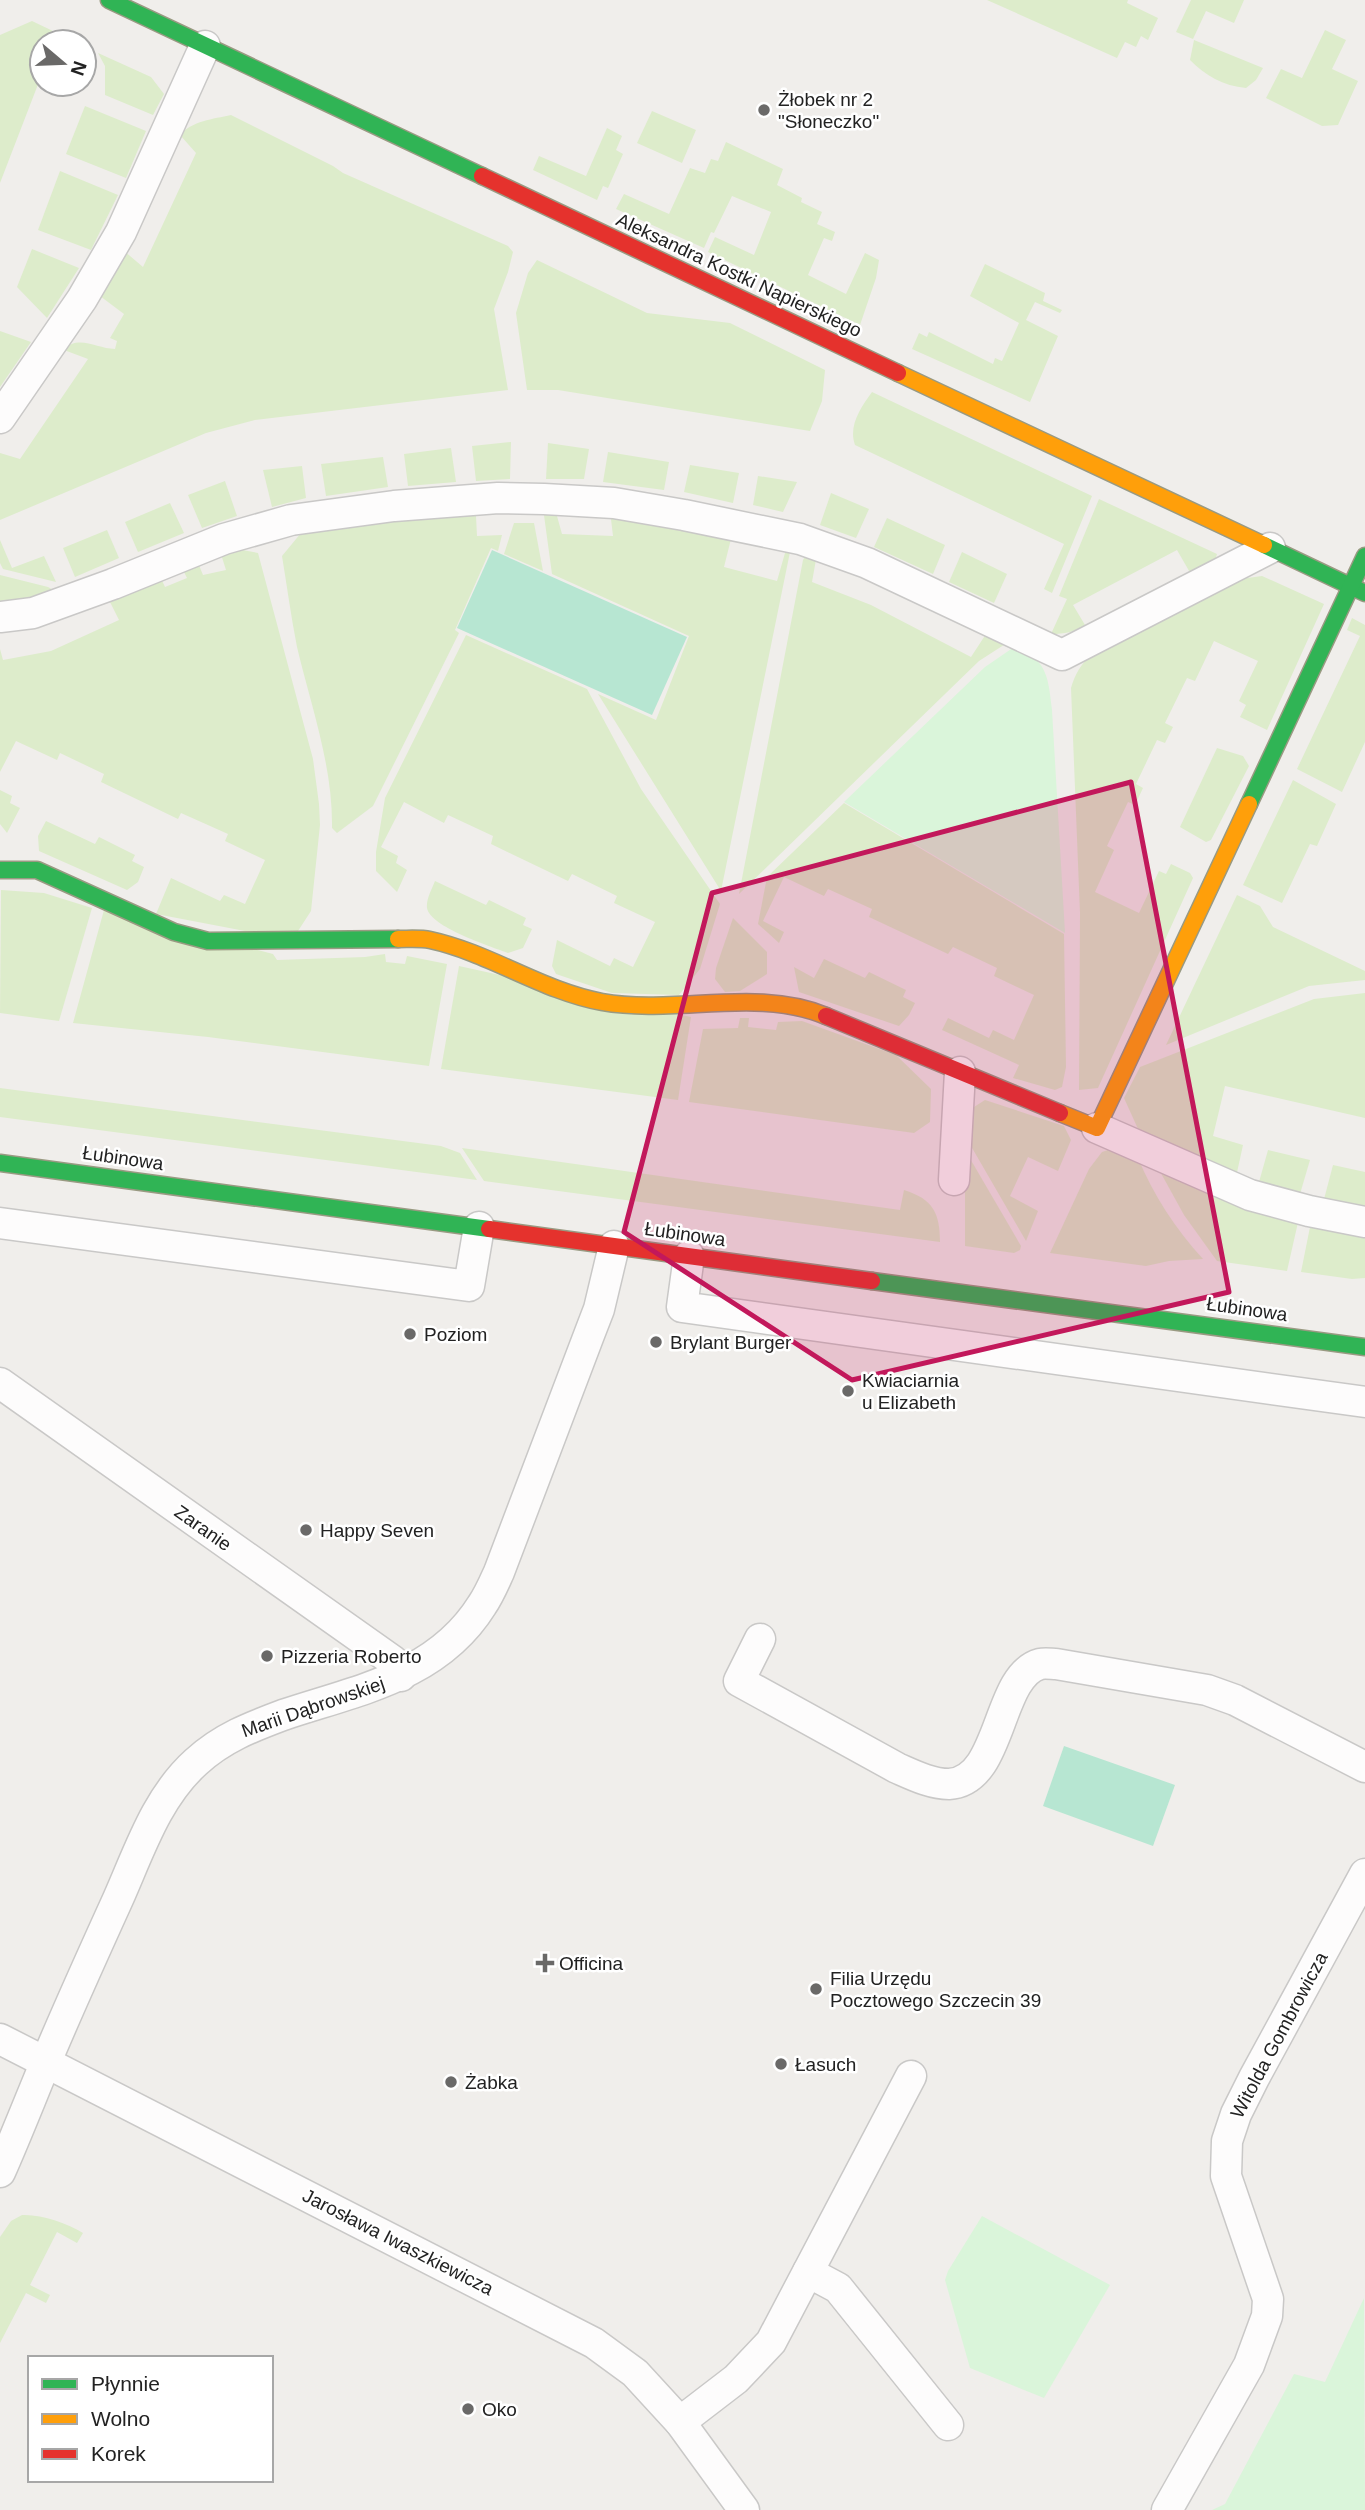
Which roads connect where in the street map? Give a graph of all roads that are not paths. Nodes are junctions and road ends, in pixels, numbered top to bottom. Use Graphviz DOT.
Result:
graph roads {
  1 [pos="109,0"];
  2 [pos="205,46"];
  3 [pos="0,418"];
  4 [pos="1270,548"];
  5 [pos="1365,556"];
  6 [pos="1358,590"];
  7 [pos="0,617"];
  8 [pos="0,870"];
  9 [pos="960,1072"];
  10 [pos="1097,1128"];
  11 [pos="0,1163"];
  12 [pos="954,1180"];
  13 [pos="1365,1222"];
  14 [pos="0,1223"];
  15 [pos="479,1227"];
  16 [pos="614,1246"];
  17 [pos="689,1256"];
  18 [pos="1365,1346"];
  19 [pos="0,1383"];
  20 [pos="1365,1402"];
  21 [pos="760,1639"];
  22 [pos="401,1676"];
  23 [pos="1365,1767"];
  24 [pos="1365,1874"];
  25 [pos="0,2039"];
  26 [pos="45,2063"];
  27 [pos="911,2076"];
  28 [pos="0,2172"];
  29 [pos="808,2272"];
  30 [pos="680,2422"];
  31 [pos="948,2425"];
  32 [pos="744,2510"];
  33 [pos="1167,2510"];
  1 -- 2 [label="street, Aleksandra Kostki Napierskiego"];
  2 -- 3 [label="street"];
  2 -- 4 [label="street, Aleksandra Kostki Napierskiego"];
  4 -- 6 [label="street, Aleksandra Kostki Napierskiego"];
  4 -- 7 [label="street"];
  5 -- 6 [label="street"];
  6 -- 10 [label="street"];
  8 -- 9 [label="street"];
  9 -- 10 [label="street"];
  9 -- 12 [label="street"];
  10 -- 13 [label="street"];
  11 -- 15 [label="street, Łubinowa"];
  14 -- 15 [label="street"];
  15 -- 16 [label="street, Łubinowa"];
  16 -- 17 [label="street, Łubinowa"];
  16 -- 22 [label="street, Marii Dąbrowskiej"];
  17 -- 18 [label="street, Łubinowa"];
  17 -- 20 [label="street"];
  19 -- 22 [label="street, Zaranie"];
  21 -- 23 [label="street"];
  22 -- 26 [label="street, Marii Dąbrowskiej"];
  24 -- 33 [label="street, Witolda Gombrowicza"];
  25 -- 26 [label="street, Jarosława Iwaszkiewicza"];
  26 -- 28 [label="street, Marii Dąbrowskiej"];
  26 -- 30 [label="street, Jarosława Iwaszkiewicza"];
  27 -- 29 [label="street"];
  29 -- 30 [label="street"];
  29 -- 31 [label="street"];
  30 -- 32 [label="street, Jarosława Iwaszkiewicza"];
}
